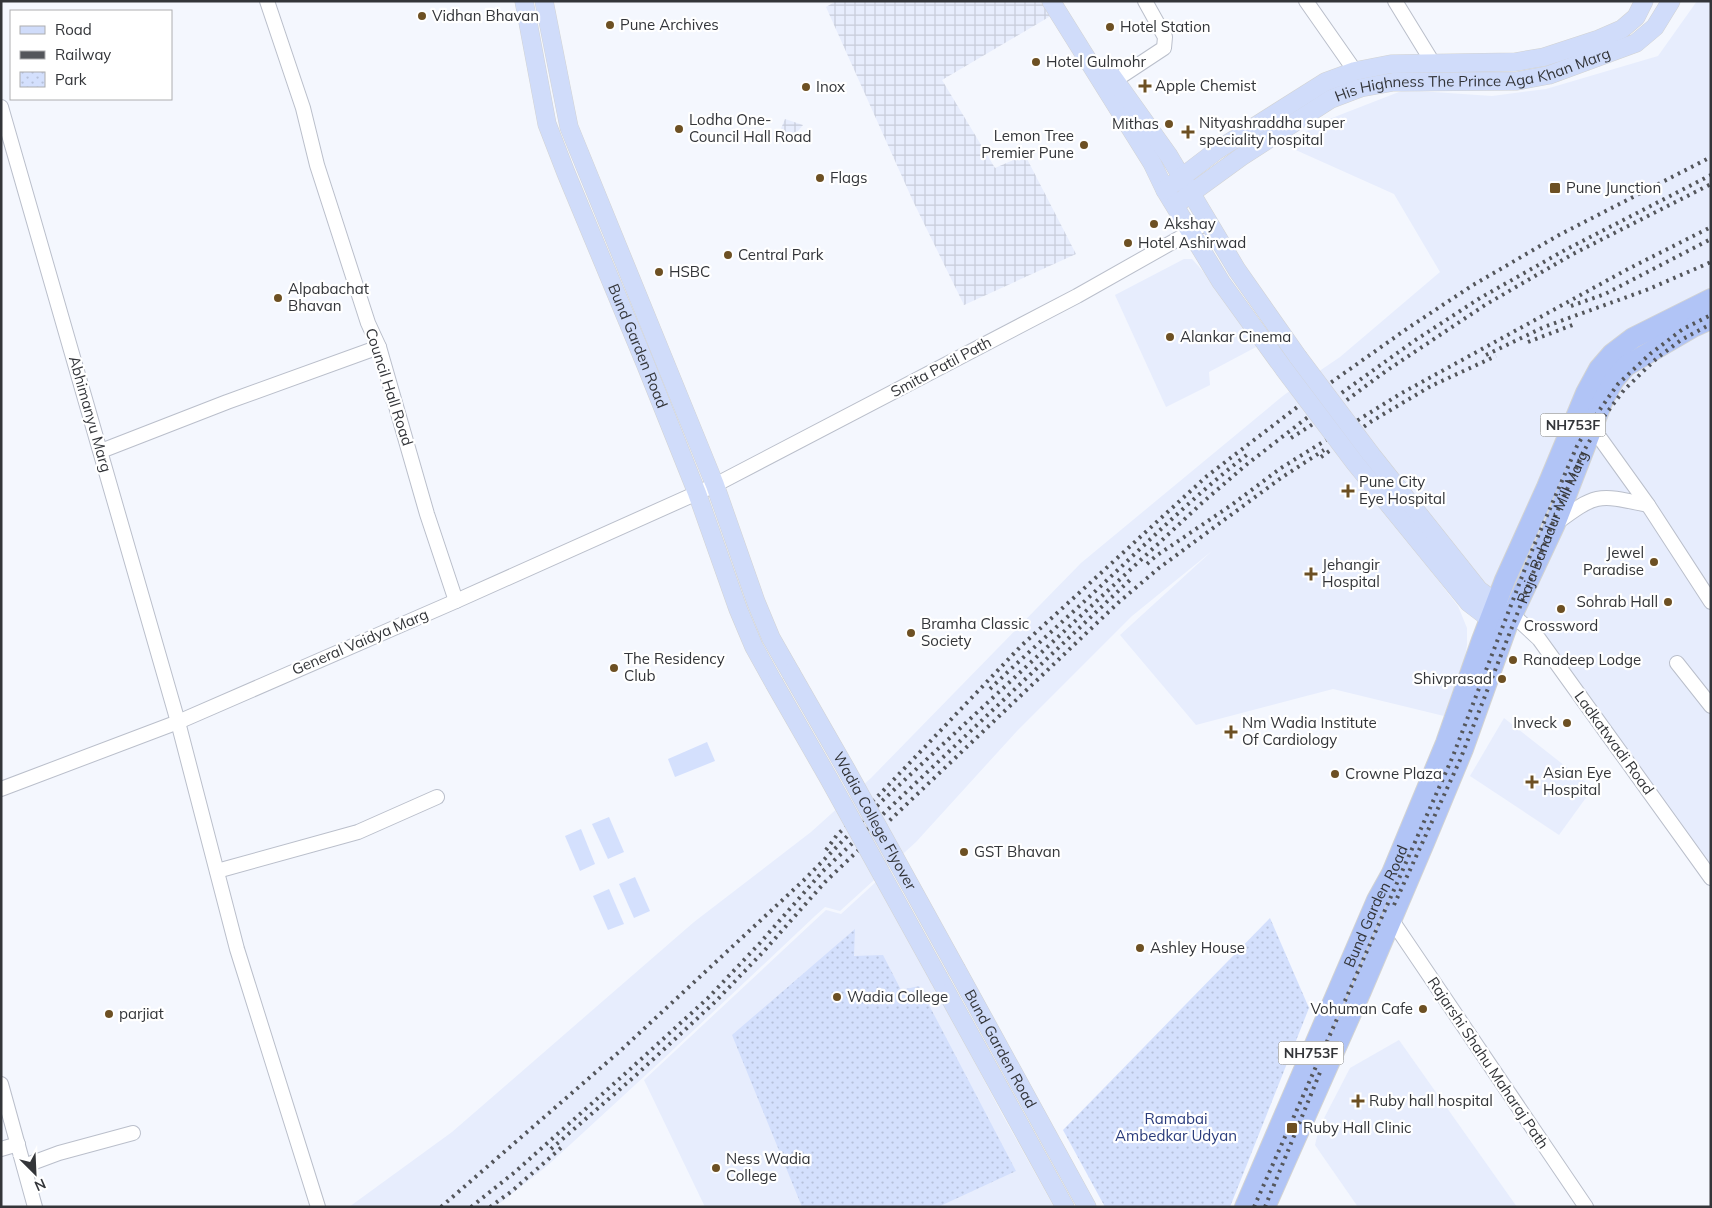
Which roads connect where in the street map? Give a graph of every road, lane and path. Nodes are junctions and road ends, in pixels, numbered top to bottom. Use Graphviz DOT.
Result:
graph roads {
  1 [pos="267,1"];
  2 [pos="524,1"];
  3 [pos="544,1"];
  4 [pos="1050,1"];
  5 [pos="1064,1"];
  6 [pos="1145,1"];
  7 [pos="1306,1"];
  8 [pos="1394,1"];
  9 [pos="1644,1"];
  10 [pos="1671,1"];
  11 [pos="1433,63"];
  12 [pos="1355,71"];
  13 [pos="1114,81"];
  14 [pos="1,107"];
  15 [pos="1182,177"];
  16 [pos="1165,190"];
  17 [pos="1192,193"];
  18 [pos="1175,206"];
  19 [pos="1208,222"];
  20 [pos="1191,232"];
  21 [pos="1711,299"];
  22 [pos="1711,319"];
  23 [pos="380,347"];
  24 [pos="1592,427"];
  25 [pos="101,451"];
  26 [pos="715,485"];
  27 [pos="697,493"];
  28 [pos="1648,505"];
  29 [pos="1555,524"];
  30 [pos="456,601"];
  31 [pos="1711,602"];
  32 [pos="1501,616"];
  33 [pos="1677,663"];
  34 [pos="791,673"];
  35 [pos="774,683"];
  36 [pos="1711,706"];
  37 [pos="178,722"];
  38 [pos="1,789"];
  39 [pos="437,798"];
  40 [pos="217,871"];
  41 [pos="1711,878"];
  42 [pos="1391,919"];
  43 [pos="957,970"];
  44 [pos="939,978"];
  45 [pos="1,1084"];
  46 [pos="133,1133"];
  47 [pos="18,1144"];
  48 [pos="1,1149"];
  49 [pos="24,1166"];
  50 [pos="35,1207"];
  51 [pos="318,1207"];
  52 [pos="1065,1207"];
  53 [pos="1087,1207"];
  54 [pos="1245,1207"];
  55 [pos="1265,1207"];
  56 [pos="1586,1207"];
  1 -- 23 [label="street, Council Hall Road"];
  2 -- 27 [label="main road, Bund Garden Road"];
  3 -- 26 [label="main road, Bund Garden Road"];
  4 -- 16 [label="main road"];
  5 -- 13 [label="main road"];
  6 -- 13 [label="street"];
  7 -- 12 [label="street"];
  8 -- 11 [label="street"];
  9 -- 11 [label="main road, His Highness The Prince Aga Khan Marg"];
  10 -- 17 [label="main road, His Highness The Prince Aga Khan Marg"];
  11 -- 12 [label="main road, His Highness The Prince Aga Khan Marg"];
  12 -- 15 [label="main road, His Highness The Prince Aga Khan Marg"];
  13 -- 15 [label="main road"];
  14 -- 25 [label="street, Abhimanyu Marg"];
  15 -- 16 [label="main road, His Highness The Prince Aga Khan Marg"];
  15 -- 17 [label="main road"];
  16 -- 18 [label="main road"];
  17 -- 18 [label="main road, His Highness The Prince Aga Khan Marg"];
  17 -- 19 [label="main road"];
  18 -- 20 [label="main road"];
  19 -- 20 [label="street, Smita Patil Path"];
  19 -- 32 [label="main road, bridge"];
  20 -- 26 [label="street, Smita Patil Path"];
  20 -- 32 [label="main road, bridge"];
  21 -- 32 [label="highway, Raja Bahadur Mill Marg / NH753F"];
  22 -- 24 [label="highway, Raja Bahadur Mill Marg / NH753F"];
  23 -- 25 [label="street"];
  23 -- 30 [label="street, Council Hall Road"];
  24 -- 28 [label="street"];
  24 -- 29 [label="highway, Raja Bahadur Mill Marg / NH753F"];
  25 -- 37 [label="street, Abhimanyu Marg"];
  26 -- 27 [label="street, General Vaidya Marg"];
  26 -- 34 [label="main road, Bund Garden Road"];
  27 -- 30 [label="street, General Vaidya Marg"];
  27 -- 35 [label="main road, Bund Garden Road"];
  28 -- 29 [label="street"];
  28 -- 31 [label="street"];
  29 -- 32 [label="highway, Raja Bahadur Mill Marg / NH753F"];
  30 -- 37 [label="street, General Vaidya Marg"];
  32 -- 41 [label="street, Ladkatwadi Road"];
  32 -- 42 [label="highway, Bund Garden Road / NH753F"];
  32 -- 54 [label="highway, Bund Garden Road / NH753F"];
  33 -- 36 [label="street"];
  34 -- 43 [label="main road, Wadia College Flyover, bridge"];
  35 -- 44 [label="main road, Wadia College Flyover, bridge"];
  37 -- 38 [label="street, General Vaidya Marg"];
  37 -- 40 [label="street, Abhimanyu Marg"];
  39 -- 40 [label="street"];
  40 -- 51 [label="street, Abhimanyu Marg"];
  42 -- 55 [label="highway, Bund Garden Road / NH753F"];
  42 -- 56 [label="street, Rajarshi Shahu Maharaj Path"];
  43 -- 53 [label="main road, Bund Garden Road"];
  44 -- 52 [label="main road, Bund Garden Road"];
  45 -- 47 [label="street"];
  46 -- 49 [label="street"];
  47 -- 48 [label="street"];
  47 -- 49 [label="street"];
  49 -- 50 [label="street"];
}
